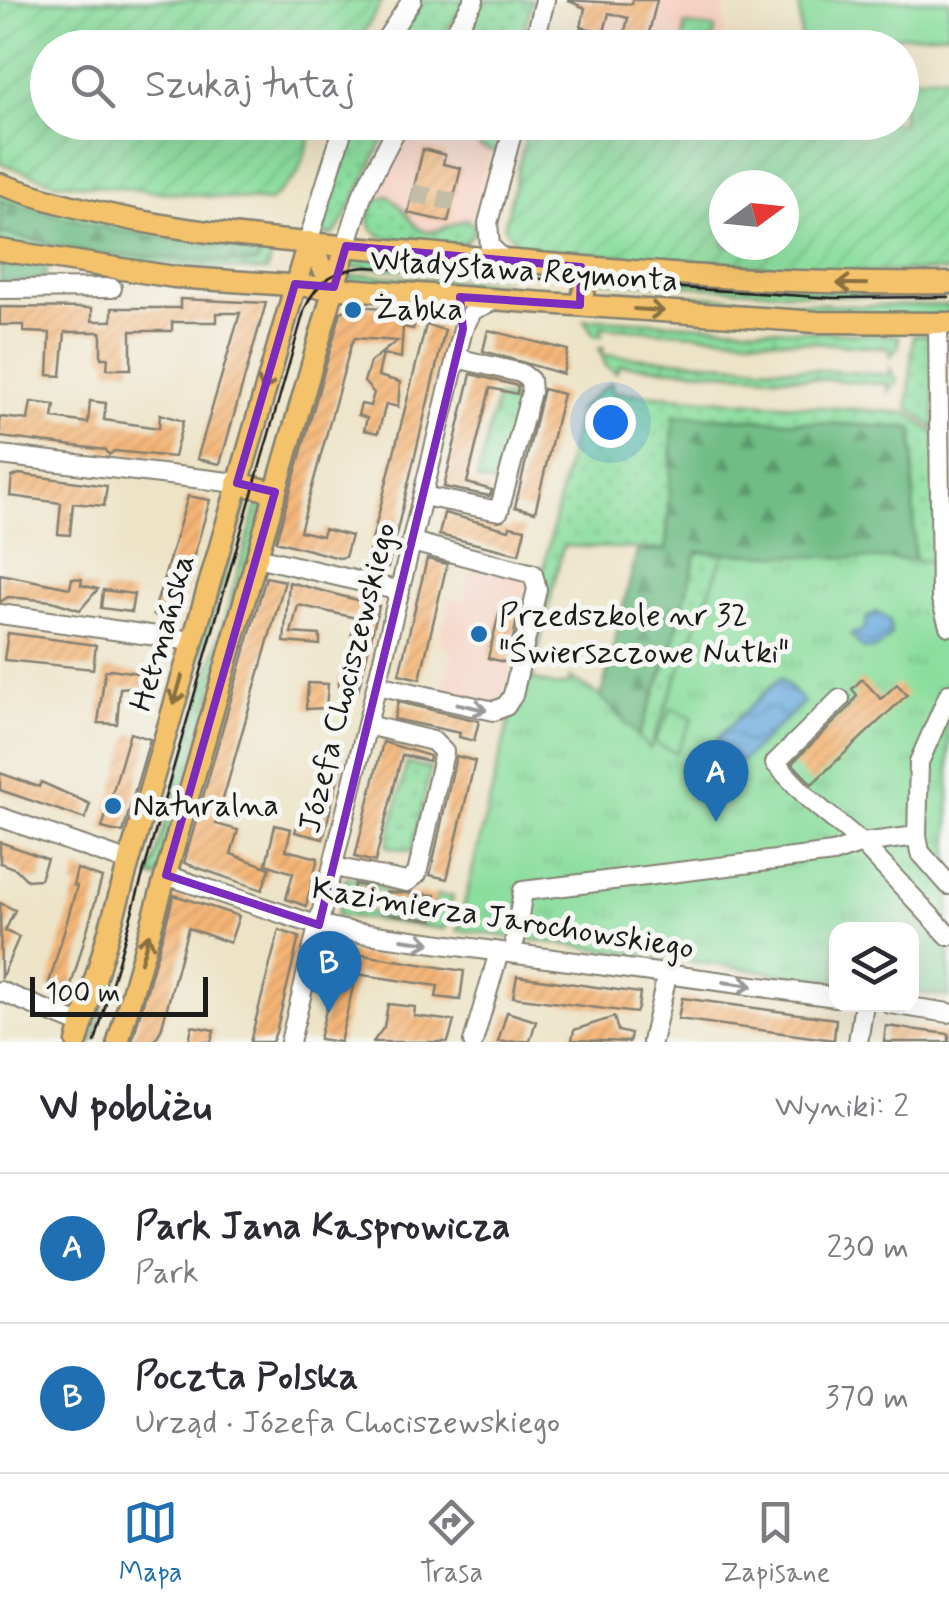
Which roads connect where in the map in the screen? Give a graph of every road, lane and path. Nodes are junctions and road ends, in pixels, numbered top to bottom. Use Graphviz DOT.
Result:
graph roads {
  1 [pos="412,0"];
  2 [pos="474,0"];
  3 [pos="545,0"];
  4 [pos="392,30"];
  5 [pos="456,30"];
  6 [pos="538,30"];
  7 [pos="341,140"];
  8 [pos="391,140"];
  9 [pos="510,140"];
  10 [pos="0,184"];
  11 [pos="488,223"];
  12 [pos="346,246"];
  13 [pos="0,250"];
  14 [pos="447,254"];
  15 [pos="505,260"];
  16 [pos="305,263"];
  17 [pos="581,266"];
  18 [pos="949,283"];
  19 [pos="0,288"];
  20 [pos="112,288"];
  21 [pos="334,288"];
  22 [pos="442,296"];
  23 [pos="495,300"];
  24 [pos="580,305"];
  25 [pos="944,323"];
  26 [pos="463,328"];
  27 [pos="456,358"];
  28 [pos="0,455"];
  29 [pos="237,484"];
  30 [pos="275,492"];
  31 [pos="423,496"];
  32 [pos="412,542"];
  33 [pos="257,557"];
  34 [pos="400,592"];
  35 [pos="0,614"];
  36 [pos="949,626"];
  37 [pos="192,641"];
  38 [pos="377,685"];
  39 [pos="949,694"];
  40 [pos="840,698"];
  41 [pos="368,725"];
  42 [pos="0,817"];
  43 [pos="917,836"];
  44 [pos="862,842"];
  45 [pos="128,862"];
  46 [pos="334,867"];
  47 [pos="166,875"];
  48 [pos="949,885"];
  49 [pos="320,925"];
  50 [pos="949,936"];
  51 [pos="515,940"];
  52 [pos="498,952"];
  53 [pos="667,975"];
  54 [pos="0,991"];
  55 [pos="829,996"];
  56 [pos="919,1008"];
  57 [pos="863,1012"];
  58 [pos="949,1012"];
  59 [pos="80,1034"];
  60 [pos="118,1042"];
  61 [pos="290,1042"];
  62 [pos="473,1042"];
  63 [pos="652,1042"];
  64 [pos="858,1042"];
  1 -- 4 [label="street"];
  2 -- 5 [label="street"];
  3 -- 6 [label="street"];
  7 -- 16 [label="street"];
  8 -- 12 [label="street"];
  9 -- 11 [label="street"];
  10 -- 16 [label="main road"];
  11 -- 14 [label="street"];
  11 -- 15 [label="street"];
  12 -- 14 [label="main road, Władysława Reymonta"];
  12 -- 16 [label="main road, Władysława Reymonta"];
  12 -- 21 [label="main road"];
  13 -- 16 [label="main road"];
  14 -- 15 [label="main road, Władysława Reymonta"];
  15 -- 17 [label="main road, Władysława Reymonta"];
  16 -- 21 [label="main road, Władysława Reymonta"];
  16 -- 21 [label="main road"];
  16 -- 29 [label="main road, Hetmańska, one-way"];
  18 -- 17 [label="main road, Władysława Reymonta, one-way"];
  17 -- 24 [label="main road"];
  19 -- 20 [label="street"];
  21 -- 22 [label="main road, Władysława Reymonta"];
  21 -- 30 [label="main road"];
  22 -- 23 [label="main road, Władysława Reymonta"];
  22 -- 26 [label="street"];
  23 -- 24 [label="main road, Władysława Reymonta"];
  23 -- 26 [label="street"];
  24 -- 25 [label="main road, Władysława Reymonta, one-way"];
  25 -- 36 [label="street"];
  26 -- 27 [label="street, Józefa Chociszewskiego"];
  27 -- 31 [label="street, Józefa Chociszewskiego"];
  27 -- 31 [label="street"];
  28 -- 29 [label="street"];
  29 -- 30 [label="main road"];
  29 -- 37 [label="main road, Hetmańska"];
  30 -- 33 [label="main road"];
  31 -- 32 [label="street, Józefa Chociszewskiego"];
  32 -- 34 [label="street, Józefa Chociszewskiego"];
  38 -- 32 [label="street, one-way"];
  33 -- 34 [label="street"];
  33 -- 47 [label="main road"];
  34 -- 38 [label="street, Józefa Chociszewskiego"];
  35 -- 37 [label="street"];
  37 -- 45 [label="main road, Hetmańska, one-way"];
  38 -- 41 [label="street, Józefa Chociszewskiego"];
  39 -- 43 [label="street"];
  40 -- 44 [label="street"];
  41 -- 46 [label="street, Józefa Chociszewskiego"];
  41 -- 46 [label="street"];
  42 -- 45 [label="street"];
  43 -- 44 [label="street"];
  43 -- 48 [label="street"];
  44 -- 50 [label="street"];
  44 -- 51 [label="street"];
  45 -- 59 [label="main road, Hetmańska"];
  46 -- 49 [label="street, Józefa Chociszewskiego"];
  47 -- 49 [label="street, Kazimierza Jarochowskiego"];
  60 -- 47 [label="main road, one-way"];
  49 -- 52 [label="street, Kazimierza Jarochowskiego, one-way"];
  49 -- 61 [label="street, Józefa Chociszewskiego"];
  52 -- 53 [label="street, Kazimierza Jarochowskiego"];
  52 -- 62 [label="street"];
  53 -- 55 [label="street, Kazimierza Jarochowskiego, one-way"];
  53 -- 63 [label="street"];
  54 -- 59 [label="street"];
  56 -- 58 [label="street"];
  57 -- 64 [label="street"];
}
